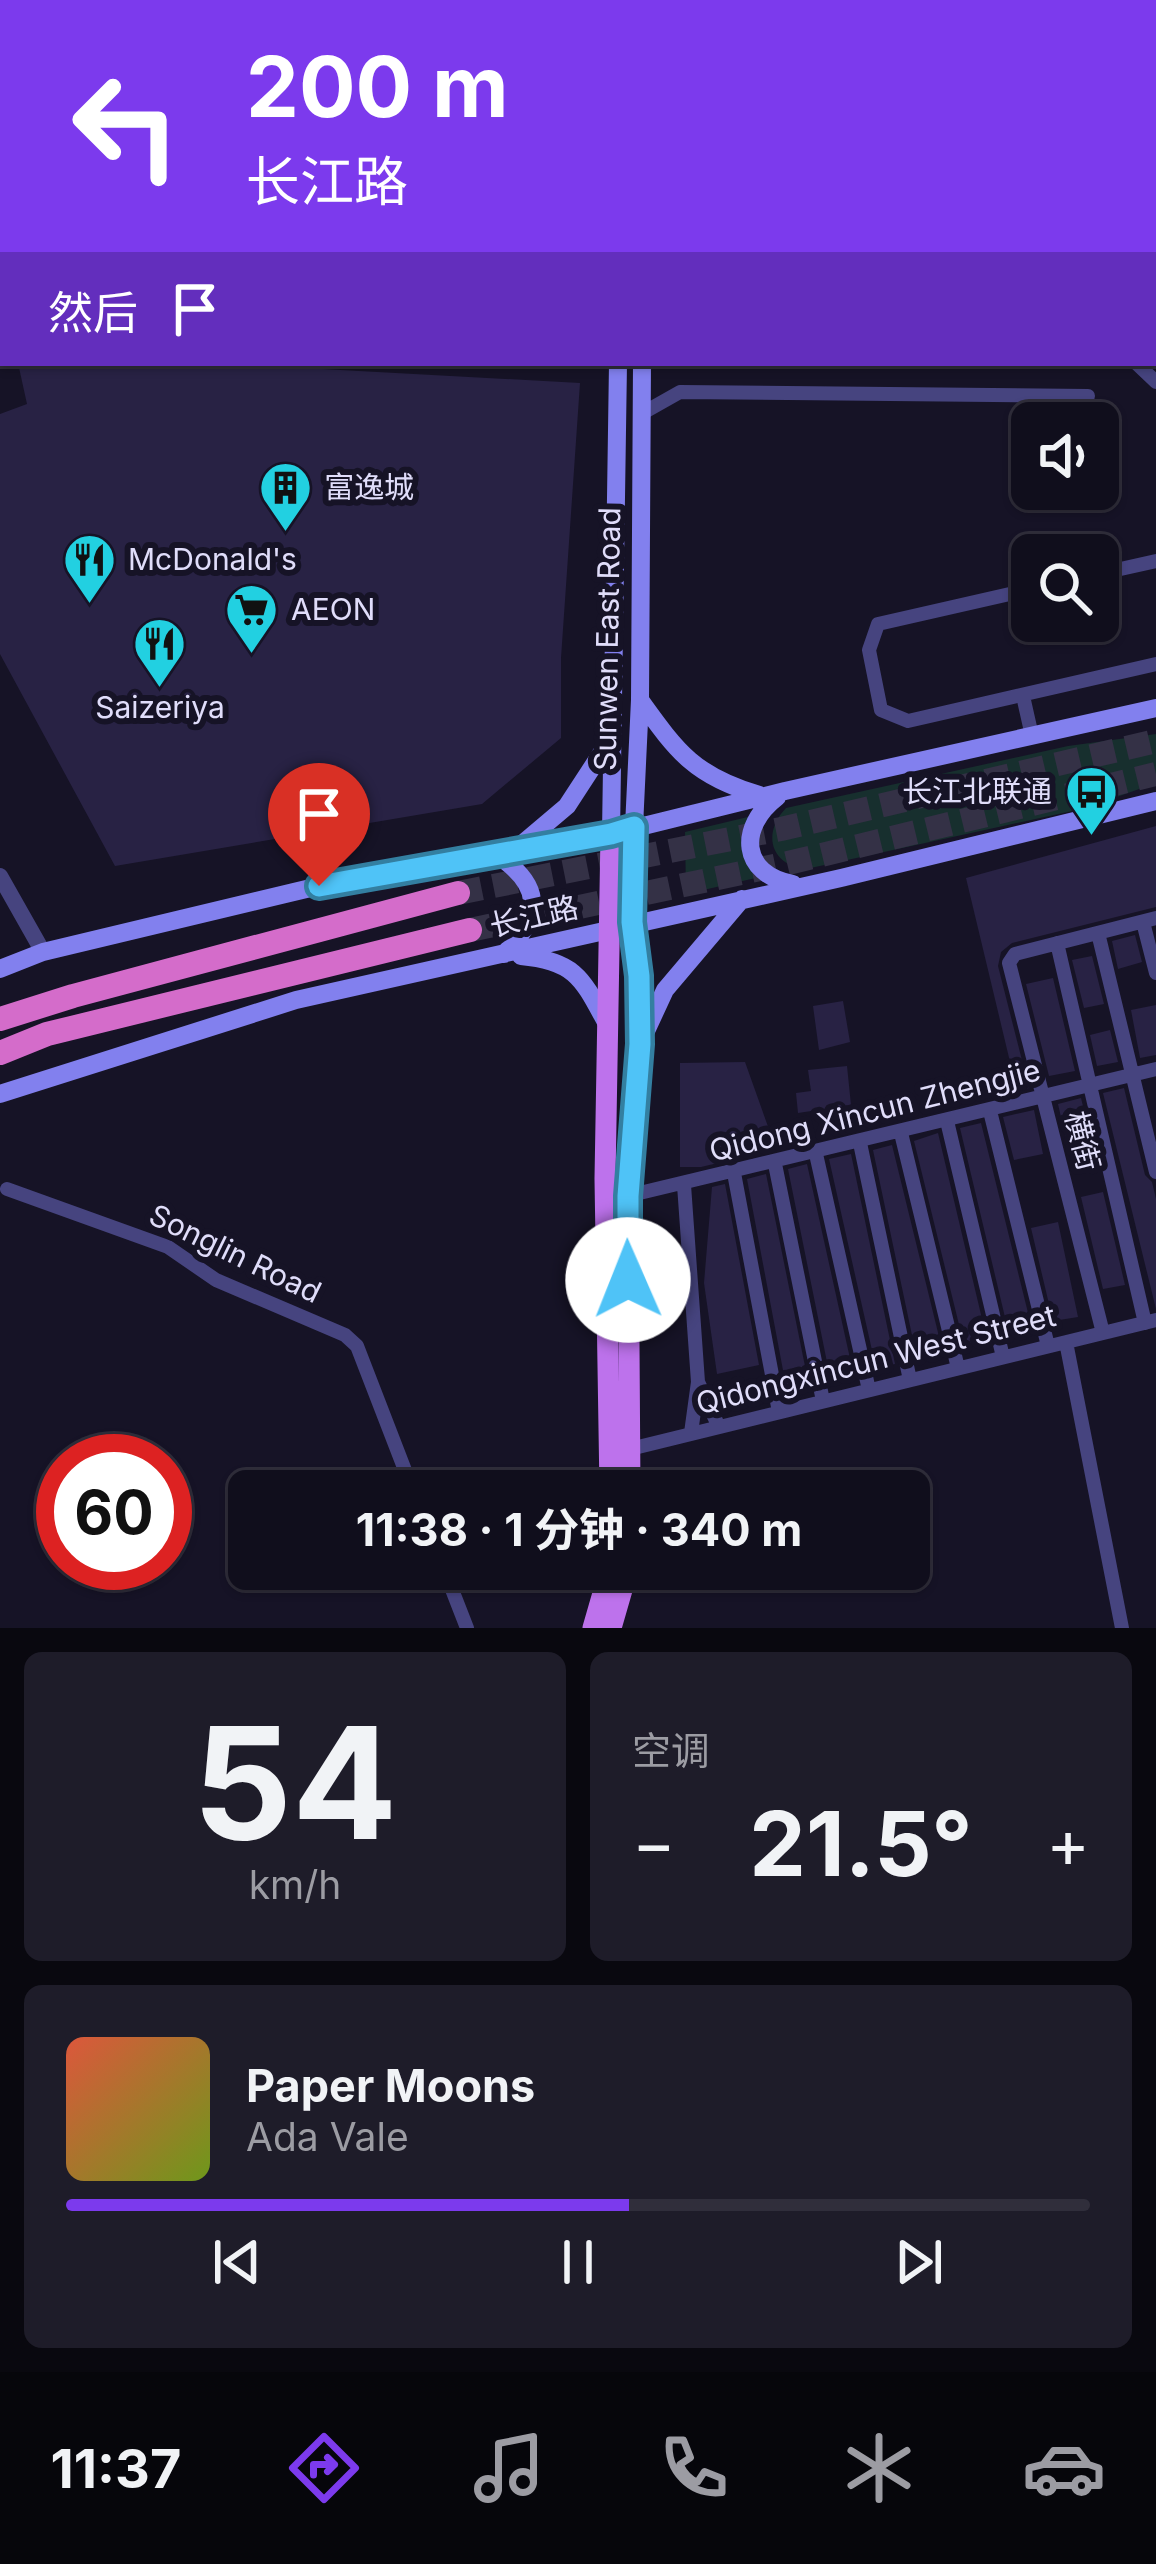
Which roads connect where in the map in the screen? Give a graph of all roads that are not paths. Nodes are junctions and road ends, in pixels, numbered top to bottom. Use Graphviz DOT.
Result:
graph roads {
  1 [pos="618,366"];
  2 [pos="642,366"];
  3 [pos="1088,396"];
  4 [pos="641,414"];
  5 [pos="1156,560"];
  6 [pos="1119,569"];
  7 [pos="1011,594"];
  8 [pos="1156,664"];
  9 [pos="1023,696"];
  10 [pos="640,700"];
  11 [pos="1153,710"];
  12 [pos="612,736"];
  13 [pos="1032,736"];
  14 [pos="785,791"];
  15 [pos="764,796"];
  16 [pos="1156,801"];
  17 [pos="634,827"];
  18 [pos="611,834"];
  19 [pos="514,850"];
  20 [pos="494,854"];
  21 [pos="0,876"];
  22 [pos="804,886"];
  23 [pos="458,893"];
  24 [pos="742,899"];
  25 [pos="1150,920"];
  26 [pos="632,922"];
  27 [pos="470,930"];
  28 [pos="609,931"];
  29 [pos="1098,933"];
  30 [pos="1058,943"];
  31 [pos="43,952"];
  32 [pos="504,954"];
  33 [pos="0,969"];
  34 [pos="1156,973"];
  35 [pos="0,1019"];
  36 [pos="608,1026"];
  37 [pos="640,1044"];
  38 [pos="0,1053"];
  39 [pos="1156,1070"];
  40 [pos="1133,1076"];
  41 [pos="1090,1086"];
  42 [pos="0,1094"];
  43 [pos="1043,1097"];
  44 [pos="990,1111"];
  45 [pos="946,1121"];
  46 [pos="901,1133"];
  47 [pos="860,1143"];
  48 [pos="816,1154"];
  49 [pos="775,1164"];
  50 [pos="1156,1172"];
  51 [pos="734,1173"];
  52 [pos="684,1185"];
  53 [pos="7,1189"];
  54 [pos="617,1198"];
  55 [pos="1150,1321"];
  56 [pos="1103,1333"];
  57 [pos="1066,1342"];
  58 [pos="1048,1346"];
  59 [pos="1003,1358"];
  60 [pos="958,1368"];
  61 [pos="910,1380"];
  62 [pos="698,1382"];
  63 [pos="868,1390"];
  64 [pos="823,1401"];
  65 [pos="779,1412"];
  66 [pos="718,1425"];
  67 [pos="691,1433"];
  68 [pos="620,1452"];
  69 [pos="405,1470"];
  70 [pos="615,1470"];
  71 [pos="625,1470"];
  72 [pos="452,1590"];
  73 [pos="604,1590"];
  74 [pos="622,1590"];
  75 [pos="466,1628"];
  76 [pos="592,1628"];
  77 [pos="611,1628"];
  78 [pos="1122,1628"];
  1 -- 12 [label="main road, Sunwen East Road"];
  2 -- 4 [label="main road, Sunwen East Road"];
  3 -- 4 [label="street"];
  4 -- 10 [label="main road, Sunwen East Road"];
  5 -- 6 [label="street"];
  7 -- 9 [label="street"];
  8 -- 9 [label="street"];
  9 -- 13 [label="street"];
  10 -- 15 [label="main road"];
  10 -- 17 [label="main road, Sunwen East Road"];
  11 -- 13 [label="main road"];
  12 -- 18 [label="main road, Sunwen East Road"];
  12 -- 19 [label="main road"];
  13 -- 14 [label="main road"];
  14 -- 15 [label="main road"];
  14 -- 22 [label="main road"];
  15 -- 17 [label="main road"];
  16 -- 22 [label="main road, 长江路"];
  17 -- 18 [label="main road"];
  17 -- 26 [label="main road, Sunwen East Road"];
  18 -- 19 [label="main road"];
  18 -- 28 [label="main road, Sunwen East Road"];
  19 -- 20 [label="main road"];
  20 -- 31 [label="main road"];
  20 -- 32 [label="main road"];
  21 -- 31 [label="street"];
  22 -- 24 [label="main road, 长江路"];
  23 -- 35 [label="highway"];
  24 -- 26 [label="main road, 长江路"];
  24 -- 37 [label="main road"];
  25 -- 29 [label="street"];
  25 -- 34 [label="street"];
  26 -- 28 [label="main road, 长江路"];
  26 -- 37 [label="main road, Sunwen East Road"];
  27 -- 38 [label="highway"];
  28 -- 32 [label="main road, 长江路"];
  28 -- 36 [label="main road, Sunwen East Road"];
  29 -- 30 [label="street"];
  29 -- 40 [label="street"];
  30 -- 41 [label="street"];
  30 -- 43 [label="street, 横街"];
  31 -- 33 [label="main road"];
  32 -- 36 [label="main road"];
  32 -- 42 [label="main road, 长江路"];
  36 -- 54 [label="main road, Sunwen East Road"];
  37 -- 54 [label="main road, Sunwen East Road"];
  39 -- 40 [label="street, Qidong Xincun Zhengjie"];
  40 -- 41 [label="street, Qidong Xincun Zhengjie"];
  40 -- 50 [label="street"];
  41 -- 43 [label="street, Qidong Xincun Zhengjie"];
  41 -- 55 [label="street"];
  43 -- 44 [label="street, Qidong Xincun Zhengjie"];
  43 -- 56 [label="street, 横街"];
  44 -- 45 [label="street, Qidong Xincun Zhengjie"];
  44 -- 58 [label="street"];
  45 -- 46 [label="street, Qidong Xincun Zhengjie"];
  45 -- 59 [label="street"];
  46 -- 47 [label="street, Qidong Xincun Zhengjie"];
  46 -- 60 [label="street"];
  47 -- 48 [label="street, Qidong Xincun Zhengjie"];
  47 -- 61 [label="street"];
  48 -- 49 [label="street, Qidong Xincun Zhengjie"];
  48 -- 63 [label="street"];
  49 -- 51 [label="street, Qidong Xincun Zhengjie"];
  49 -- 64 [label="street"];
  51 -- 52 [label="street, Qidong Xincun Zhengjie"];
  51 -- 65 [label="street"];
  52 -- 54 [label="street, Qidong Xincun Zhengjie"];
  52 -- 62 [label="street"];
  53 -- 69 [label="street, Songlin Road"];
  54 -- 68 [label="main road, Sunwen East Road"];
  55 -- 56 [label="street, Qidongxincun West Street"];
  56 -- 57 [label="street, Qidongxincun West Street"];
  57 -- 58 [label="street, Qidongxincun West Street"];
  57 -- 78 [label="street"];
  58 -- 59 [label="street, Qidongxincun West Street"];
  59 -- 60 [label="street, Qidongxincun West Street"];
  60 -- 61 [label="street, Qidongxincun West Street"];
  61 -- 63 [label="street, Qidongxincun West Street"];
  62 -- 66 [label="street"];
  62 -- 67 [label="street"];
  63 -- 64 [label="street, Qidongxincun West Street"];
  64 -- 65 [label="street, Qidongxincun West Street"];
  65 -- 66 [label="street, Qidongxincun West Street"];
  66 -- 67 [label="street, Qidongxincun West Street"];
  67 -- 68 [label="street, Qidongxincun West Street"];
  68 -- 70 [label="main road, Sunwen East Road"];
  68 -- 71 [label="main road, Sunwen East Road"];
  72 -- 75 [label="street"];
  73 -- 76 [label="main road"];
  74 -- 77 [label="main road"];
}
